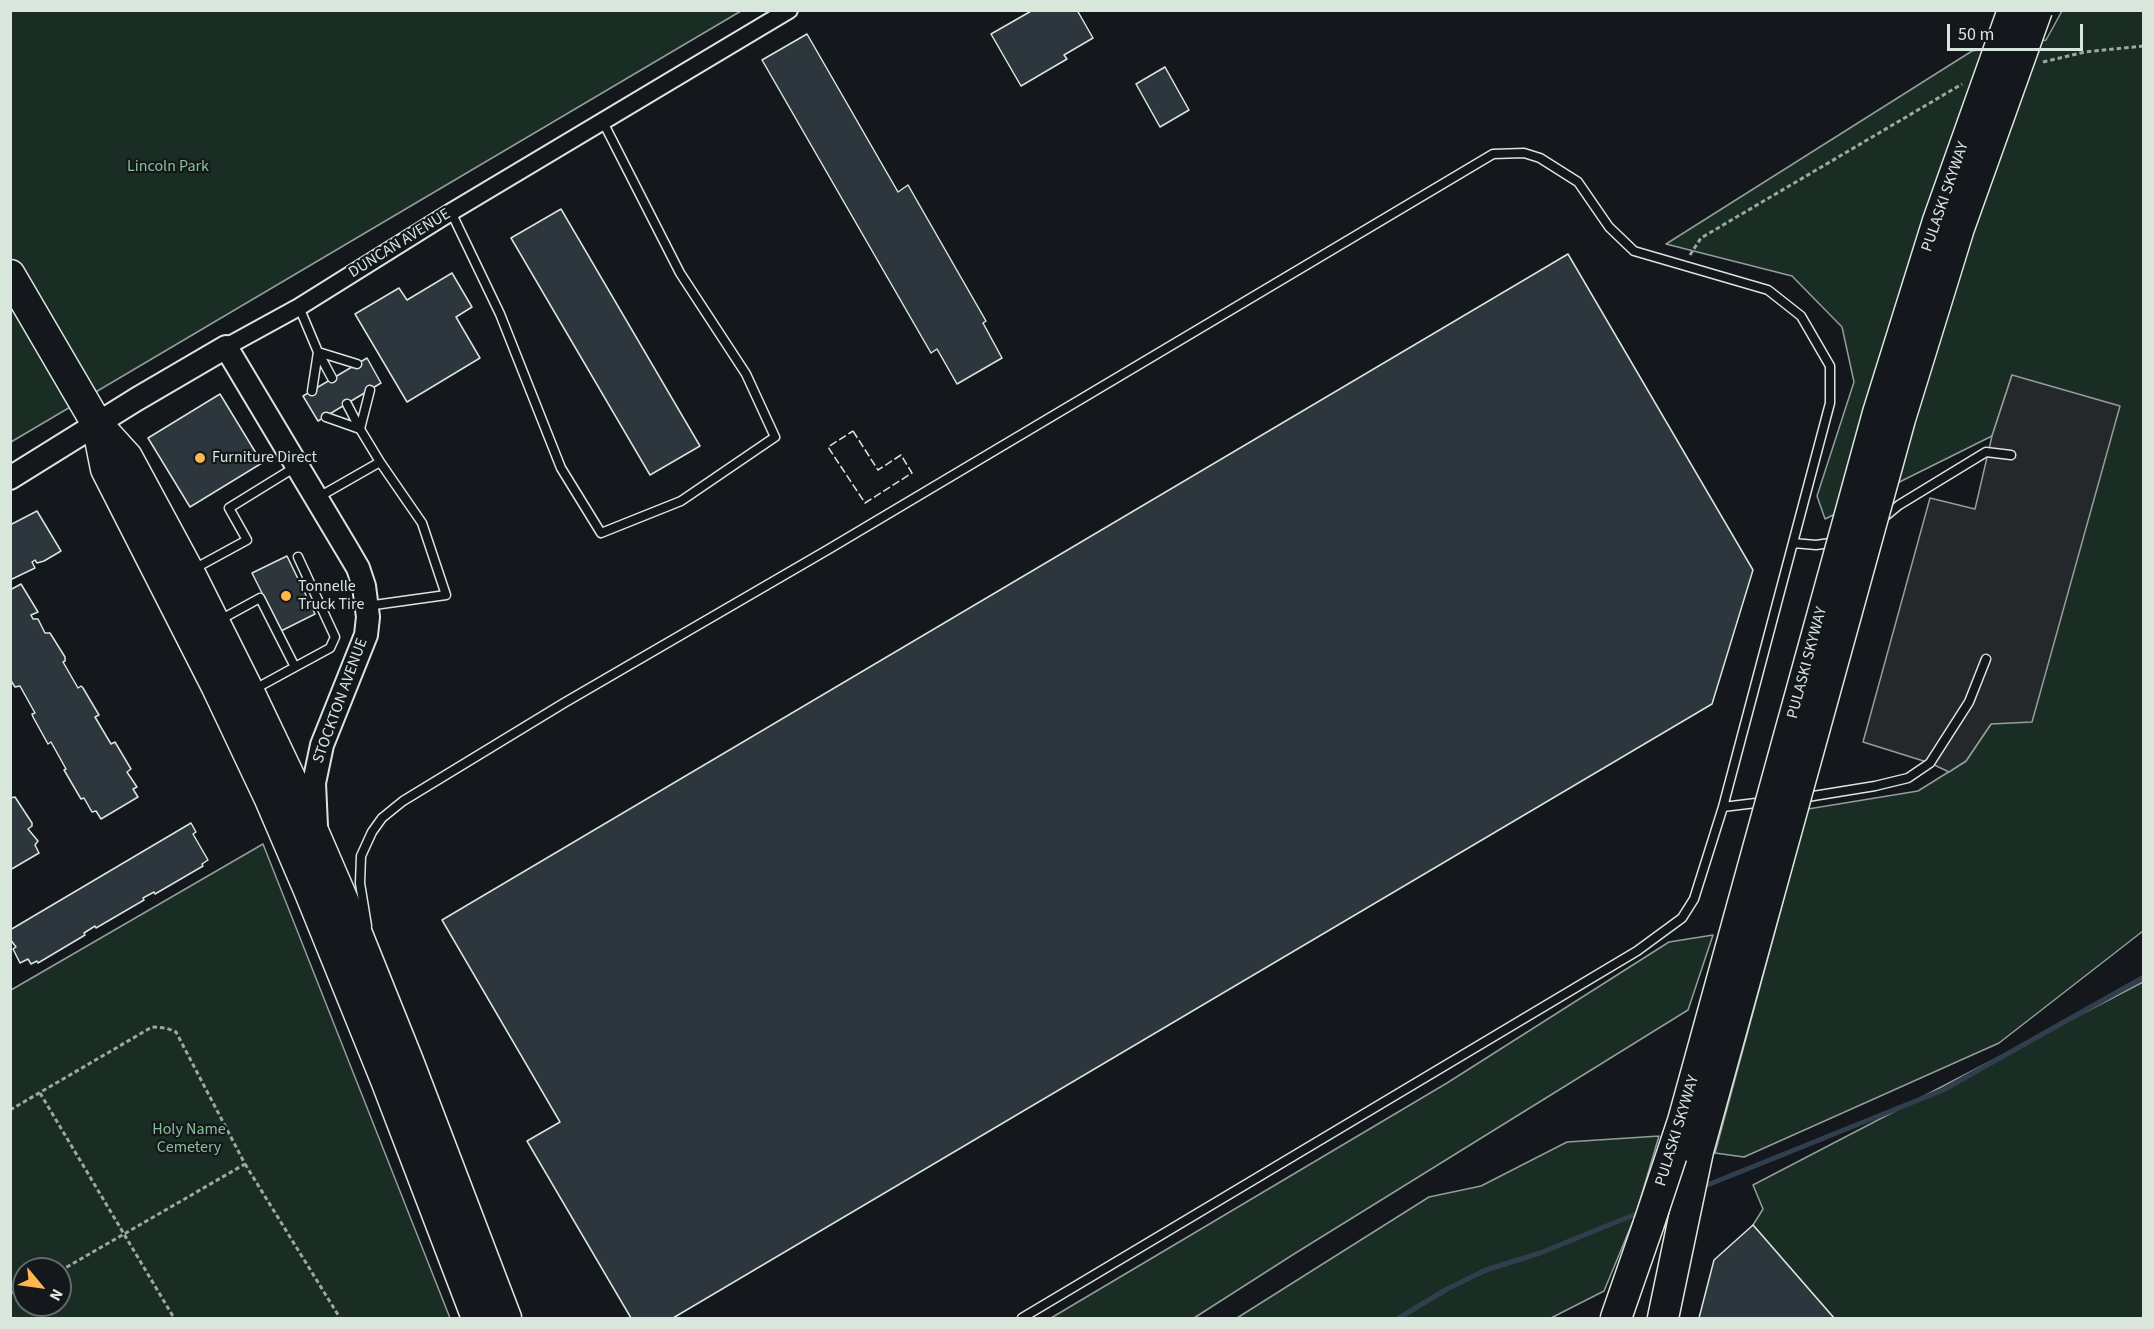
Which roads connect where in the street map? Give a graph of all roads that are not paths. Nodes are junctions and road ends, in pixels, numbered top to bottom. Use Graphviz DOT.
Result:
graph roads {
  1 [pos="789,10"];
  2 [pos="2013,10"];
  3 [pos="2037,10"];
  4 [pos="603,122"];
  5 [pos="452,212"];
  6 [pos="10,275"];
  7 [pos="299,307"];
  8 [pos="226,347"];
  9 [pos="318,352"];
  10 [pos="357,364"];
  11 [pos="333,378"];
  12 [pos="370,390"];
  13 [pos="312,391"];
  14 [pos="347,404"];
  15 [pos="326,417"];
  16 [pos="97,424"];
  17 [pos="360,429"];
  18 [pos="2012,455"];
  19 [pos="380,462"];
  20 [pos="297,466"];
  21 [pos="10,478"];
  22 [pos="316,498"];
  23 [pos="1793,543"];
  24 [pos="298,557"];
  25 [pos="189,572"];
  26 [pos="367,606"];
  27 [pos="215,622"];
  28 [pos="1986,658"];
  29 [pos="295,667"];
  30 [pos="249,692"];
  31 [pos="1723,807"];
  32 [pos="317,840"];
  33 [pos="369,936"];
  34 [pos="371,946"];
  35 [pos="379,989"];
  36 [pos="477,1318"];
  37 [pos="506,1318"];
  38 [pos="1022,1318"];
  39 [pos="1616,1318"];
  40 [pos="1664,1318"];
  1 -- 4 [label="street, DUNCAN AVENUE"];
  2 -- 39 [label="highway, PULASKI SKYWAY, bridge"];
  3 -- 40 [label="highway, PULASKI SKYWAY, bridge"];
  4 -- 5 [label="street, DUNCAN AVENUE"];
  4 -- 5 [label="lane"];
  5 -- 7 [label="street, DUNCAN AVENUE"];
  6 -- 16 [label="highway"];
  7 -- 8 [label="street, DUNCAN AVENUE"];
  7 -- 9 [label="lane"];
  8 -- 16 [label="main road, DUNCAN AVENUE"];
  8 -- 20 [label="main road, STOCKTON AVENUE"];
  9 -- 10 [label="lane"];
  9 -- 11 [label="lane"];
  9 -- 13 [label="lane"];
  12 -- 17 [label="lane"];
  14 -- 17 [label="lane"];
  15 -- 17 [label="lane"];
  16 -- 21 [label="main road, DUNCAN AVENUE"];
  16 -- 25 [label="highway"];
  16 -- 36 [label="highway"];
  17 -- 19 [label="lane"];
  18 -- 23 [label="lane"];
  19 -- 22 [label="lane"];
  19 -- 26 [label="lane"];
  20 -- 22 [label="main road, STOCKTON AVENUE"];
  20 -- 25 [label="lane"];
  22 -- 26 [label="main road, STOCKTON AVENUE"];
  23 -- 31 [label="lane"];
  23 -- 33 [label="lane"];
  24 -- 29 [label="lane"];
  25 -- 27 [label="highway"];
  26 -- 32 [label="main road, STOCKTON AVENUE"];
  27 -- 29 [label="lane"];
  27 -- 30 [label="highway"];
  28 -- 31 [label="lane"];
  29 -- 30 [label="lane"];
  30 -- 32 [label="highway"];
  31 -- 38 [label="lane"];
  32 -- 35 [label="highway"];
  34 -- 35 [label="lane"];
  35 -- 37 [label="highway"];
}
